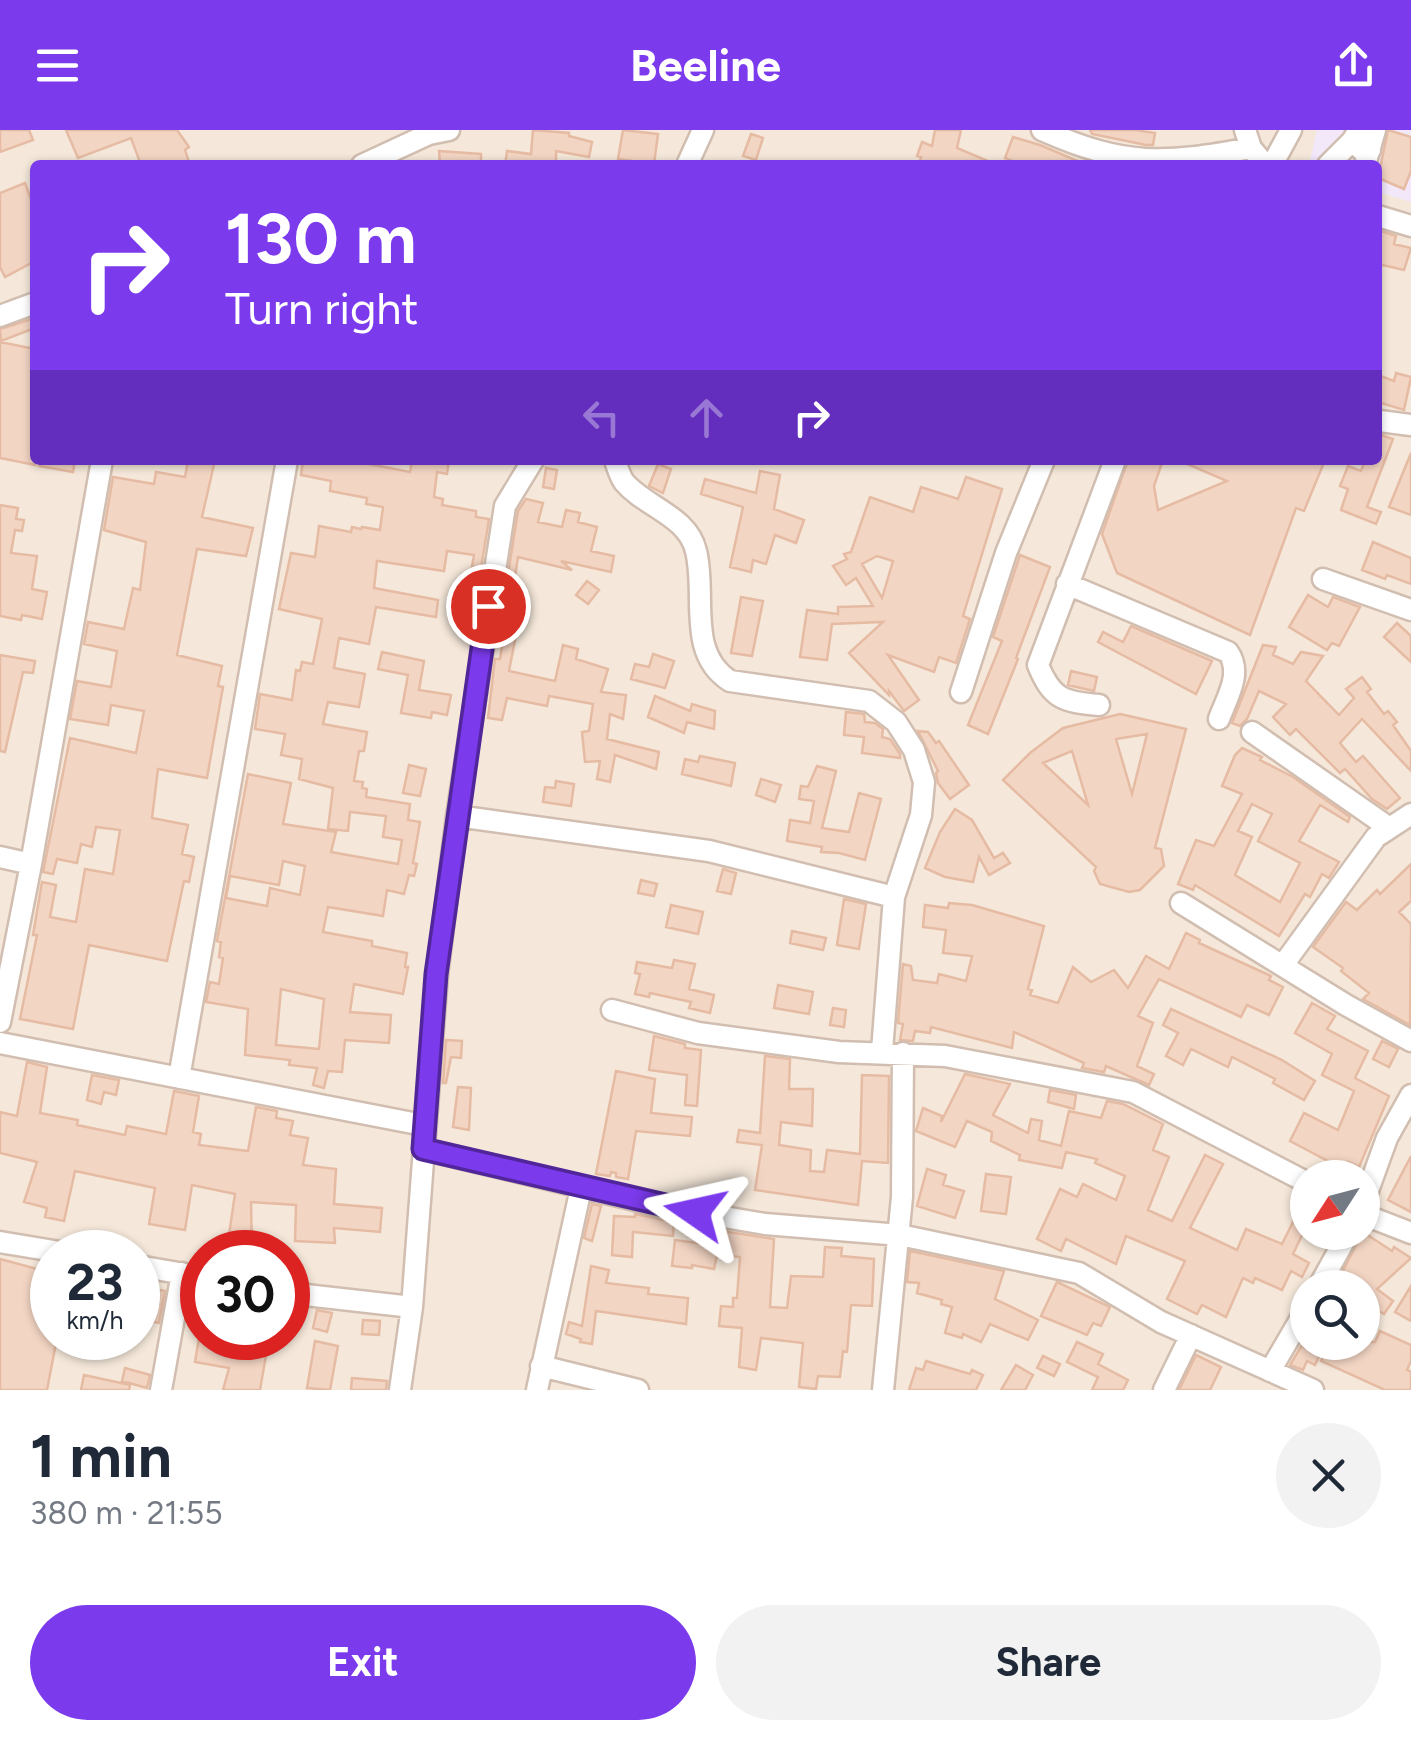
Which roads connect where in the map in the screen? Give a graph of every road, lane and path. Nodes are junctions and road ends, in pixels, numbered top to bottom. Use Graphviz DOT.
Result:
graph roads {
  1 [pos="449,130"];
  2 [pos="703,130"];
  3 [pos="1042,130"];
  4 [pos="1291,130"];
  5 [pos="1364,143"];
  6 [pos="1254,148"];
  7 [pos="373,160"];
  8 [pos="689,160"];
  9 [pos="1131,160"];
  10 [pos="1187,160"];
  11 [pos="1275,160"];
  12 [pos="1336,160"];
  13 [pos="1382,217"];
  14 [pos="1411,226"];
  15 [pos="30,305"];
  16 [pos="1,314"];
  17 [pos="1382,420"];
  18 [pos="1411,425"];
  19 [pos="101,465"];
  20 [pos="286,465"];
  21 [pos="529,465"];
  22 [pos="617,465"];
  23 [pos="1042,465"];
  24 [pos="1113,465"];
  25 [pos="1323,579"];
  26 [pos="1068,584"];
  27 [pos="1411,610"];
  28 [pos="960,692"];
  29 [pos="1099,705"];
  30 [pos="1219,718"];
  31 [pos="1252,732"];
  32 [pos="1411,814"];
  33 [pos="458,816"];
  34 [pos="1388,827"];
  35 [pos="0,858"];
  36 [pos="31,864"];
  37 [pos="894,897"];
  38 [pos="1182,903"];
  39 [pos="1283,966"];
  40 [pos="612,1010"];
  41 [pos="0,1022"];
  42 [pos="1411,1041"];
  43 [pos="0,1043"];
  44 [pos="892,1052"];
  45 [pos="179,1078"];
  46 [pos="1411,1095"];
  47 [pos="423,1125"];
  48 [pos="423,1149"];
  49 [pos="1379,1160"];
  50 [pos="1290,1175"];
  51 [pos="581,1188"];
  52 [pos="1380,1219"];
  53 [pos="1411,1233"];
  54 [pos="900,1235"];
  55 [pos="0,1242"];
  56 [pos="30,1247"];
  57 [pos="310,1296"];
  58 [pos="412,1307"];
  59 [pos="180,1321"];
  60 [pos="1190,1336"];
  61 [pos="1290,1337"];
  62 [pos="542,1366"];
  63 [pos="1270,1372"];
  64 [pos="162,1390"];
  65 [pos="400,1390"];
  66 [pos="537,1390"];
  67 [pos="638,1390"];
  68 [pos="884,1390"];
  69 [pos="1164,1390"];
  70 [pos="1313,1390"];
  1 -- 7 [label="street"];
  2 -- 8 [label="street"];
  3 -- 9 [label="street"];
  4 -- 11 [label="street"];
  5 -- 12 [label="street"];
  6 -- 10 [label="street"];
  13 -- 14 [label="street"];
  15 -- 16 [label="street"];
  17 -- 18 [label="street"];
  19 -- 36 [label="street"];
  20 -- 45 [label="street"];
  21 -- 33 [label="street"];
  22 -- 37 [label="street"];
  23 -- 28 [label="street"];
  24 -- 26 [label="street"];
  25 -- 27 [label="street"];
  26 -- 29 [label="street"];
  26 -- 30 [label="street"];
  31 -- 34 [label="street"];
  32 -- 34 [label="street"];
  33 -- 37 [label="street"];
  33 -- 47 [label="street"];
  34 -- 39 [label="street"];
  35 -- 36 [label="street"];
  36 -- 41 [label="street"];
  37 -- 44 [label="street"];
  38 -- 39 [label="street"];
  39 -- 42 [label="street"];
  40 -- 44 [label="street"];
  43 -- 45 [label="street"];
  44 -- 50 [label="street"];
  44 -- 54 [label="street"];
  45 -- 47 [label="street"];
  46 -- 49 [label="street"];
  47 -- 48 [label="street"];
  48 -- 51 [label="street"];
  48 -- 58 [label="street"];
  51 -- 54 [label="street"];
  51 -- 62 [label="street"];
  52 -- 53 [label="street"];
  54 -- 60 [label="street"];
  54 -- 68 [label="street"];
  55 -- 56 [label="street"];
  57 -- 58 [label="street"];
  58 -- 65 [label="street"];
  59 -- 64 [label="street"];
  60 -- 63 [label="street"];
  60 -- 69 [label="street"];
  61 -- 63 [label="street"];
  62 -- 66 [label="street"];
  62 -- 67 [label="street"];
  63 -- 70 [label="street"];
}
